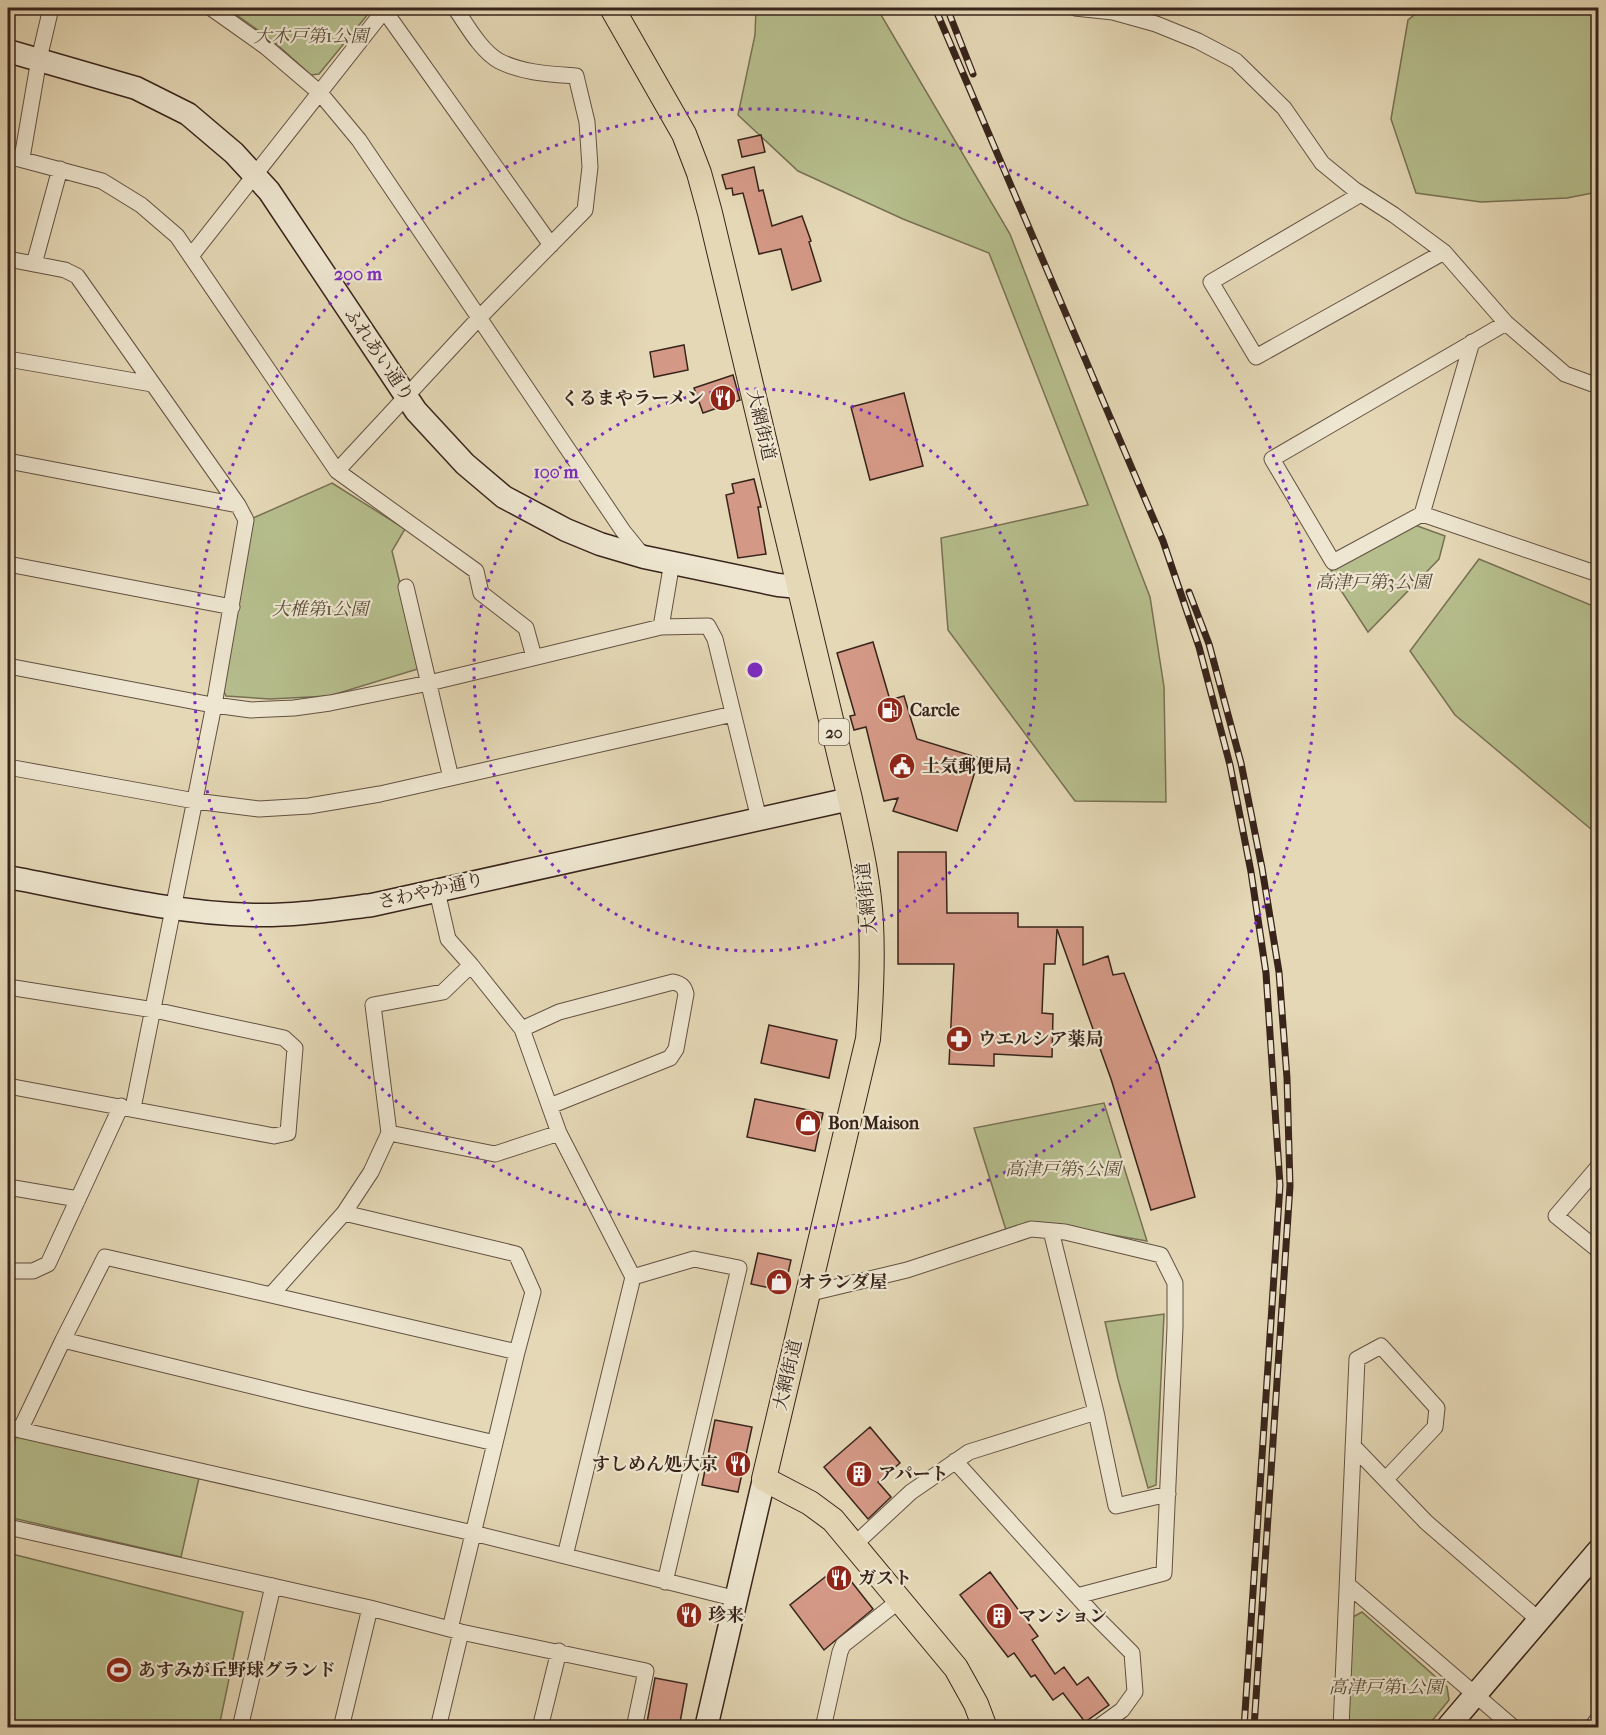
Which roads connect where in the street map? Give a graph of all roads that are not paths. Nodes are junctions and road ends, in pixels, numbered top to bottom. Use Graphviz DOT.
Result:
graph roads {
  1 [pos="51,8"];
  2 [pos="211,8"];
  3 [pos="455,8"];
  4 [pos="612,8"];
  5 [pos="1075,8"];
  6 [pos="385,9"];
  7 [pos="1113,10"];
  8 [pos="8,51"];
  9 [pos="39,59"];
  10 [pos="320,93"];
  11 [pos="15,157"];
  12 [pos="60,169"];
  13 [pos="254,175"];
  14 [pos="1362,194"];
  15 [pos="550,245"];
  16 [pos="1444,252"];
  17 [pos="191,256"];
  18 [pos="8,259"];
  19 [pos="34,264"];
  20 [pos="478,319"];
  21 [pos="1506,322"];
  22 [pos="1472,342"];
  23 [pos="8,359"];
  24 [pos="152,384"];
  25 [pos="1599,386"];
  26 [pos="407,397"];
  27 [pos="8,461"];
  28 [pos="337,471"];
  29 [pos="238,505"];
  30 [pos="1422,514"];
  31 [pos="644,557"];
  32 [pos="672,562"];
  33 [pos="8,564"];
  34 [pos="1599,574"];
  35 [pos="406,587"];
  36 [pos="799,587"];
  37 [pos="232,607"];
  38 [pos="661,627"];
  39 [pos="534,657"];
  40 [pos="8,666"];
  41 [pos="429,683"];
  42 [pos="214,705"];
  43 [pos="733,714"];
  44 [pos="8,767"];
  45 [pos="452,778"];
  46 [pos="850,799"];
  47 [pos="195,801"];
  48 [pos="759,819"];
  49 [pos="8,877"];
  50 [pos="437,891"];
  51 [pos="174,908"];
  52 [pos="471,965"];
  53 [pos="8,987"];
  54 [pos="154,1010"];
  55 [pos="522,1029"];
  56 [pos="8,1086"];
  57 [pos="550,1106"];
  58 [pos="127,1107"];
  59 [pos="389,1133"];
  60 [pos="559,1133"];
  61 [pos="1599,1167"];
  62 [pos="8,1187"];
  63 [pos="78,1199"];
  64 [pos="344,1213"];
  65 [pos="1051,1231"];
  66 [pos="1599,1250"];
  67 [pos="8,1271"];
  68 [pos="633,1277"];
  69 [pos="807,1294"];
  70 [pos="270,1295"];
  71 [pos="63,1340"];
  72 [pos="517,1352"];
  73 [pos="1096,1412"];
  74 [pos="14,1428"];
  75 [pos="495,1443"];
  76 [pos="1353,1446"];
  77 [pos="955,1461"];
  78 [pos="764,1479"];
  79 [pos="1386,1479"];
  80 [pos="1168,1494"];
  81 [pos="8,1527"];
  82 [pos="473,1533"];
  83 [pos="854,1545"];
  84 [pos="1599,1551"];
  85 [pos="565,1556"];
  86 [pos="665,1581"];
  87 [pos="1348,1585"];
  88 [pos="273,1586"];
  89 [pos="1077,1596"];
  90 [pos="736,1599"];
  91 [pos="900,1600"];
  92 [pos="370,1608"];
  93 [pos="1539,1620"];
  94 [pos="455,1631"];
  95 [pos="559,1651"];
  96 [pos="1476,1694"];
  97 [pos="1599,1719"];
  98 [pos="981,1725"];
  99 [pos="240,1728"];
  100 [pos="341,1728"];
  101 [pos="438,1728"];
  102 [pos="540,1728"];
  103 [pos="634,1728"];
  104 [pos="706,1728"];
  105 [pos="823,1728"];
  106 [pos="1097,1728"];
  107 [pos="1341,1728"];
  108 [pos="1447,1728"];
  109 [pos="1514,1728"];
  110 [pos="1591,1728"];
  1 -- 9 [label="street"];
  2 -- 10 [label="street"];
  3 -- 15 [label="street"];
  4 -- 36 [label="main road, 大網街道 / 20"];
  5 -- 7 [label="street"];
  6 -- 10 [label="street"];
  6 -- 15 [label="street"];
  7 -- 14 [label="street"];
  8 -- 9 [label="street, ふれあい通り"];
  9 -- 11 [label="street"];
  9 -- 13 [label="street, ふれあい通り"];
  10 -- 13 [label="street"];
  10 -- 20 [label="street"];
  11 -- 12 [label="street"];
  12 -- 17 [label="street"];
  12 -- 19 [label="street"];
  13 -- 17 [label="street"];
  13 -- 26 [label="street, ふれあい通り"];
  14 -- 16 [label="street"];
  14 -- 16 [label="street"];
  15 -- 20 [label="street"];
  16 -- 21 [label="street"];
  17 -- 28 [label="street"];
  18 -- 19 [label="street"];
  19 -- 24 [label="street"];
  20 -- 26 [label="street"];
  20 -- 31 [label="street"];
  21 -- 22 [label="street"];
  21 -- 25 [label="street"];
  22 -- 30 [label="street"];
  22 -- 30 [label="street"];
  23 -- 24 [label="street"];
  24 -- 29 [label="street"];
  26 -- 28 [label="street"];
  26 -- 31 [label="street, ふれあい通り"];
  27 -- 29 [label="street"];
  28 -- 39 [label="street"];
  29 -- 37 [label="street"];
  30 -- 34 [label="street"];
  31 -- 32 [label="street, ふれあい通り"];
  32 -- 36 [label="street, ふれあい通り"];
  32 -- 38 [label="street"];
  33 -- 37 [label="street"];
  35 -- 41 [label="street"];
  36 -- 46 [label="main road, 大網街道 / 20"];
  37 -- 42 [label="street"];
  38 -- 39 [label="street"];
  38 -- 43 [label="street"];
  39 -- 41 [label="street"];
  40 -- 42 [label="street"];
  41 -- 42 [label="street"];
  41 -- 45 [label="street"];
  42 -- 47 [label="street"];
  43 -- 45 [label="street"];
  43 -- 48 [label="street"];
  44 -- 47 [label="street"];
  45 -- 47 [label="street"];
  46 -- 48 [label="street, さわやか通り"];
  46 -- 69 [label="main road, 大網街道 / 20"];
  47 -- 51 [label="street"];
  48 -- 50 [label="street, さわやか通り"];
  49 -- 51 [label="street, さわやか通り"];
  50 -- 51 [label="street, さわやか通り"];
  50 -- 52 [label="street"];
  51 -- 54 [label="street"];
  52 -- 55 [label="street"];
  52 -- 59 [label="street"];
  53 -- 54 [label="street"];
  54 -- 58 [label="street"];
  54 -- 58 [label="street"];
  55 -- 57 [label="street"];
  55 -- 57 [label="street"];
  56 -- 58 [label="street"];
  57 -- 60 [label="street"];
  58 -- 63 [label="street"];
  59 -- 60 [label="street"];
  59 -- 64 [label="street"];
  60 -- 68 [label="street"];
  61 -- 66 [label="street"];
  62 -- 63 [label="street"];
  63 -- 67 [label="street"];
  64 -- 70 [label="street"];
  64 -- 72 [label="street"];
  65 -- 69 [label="street"];
  65 -- 73 [label="street"];
  65 -- 80 [label="street"];
  68 -- 85 [label="street"];
  68 -- 86 [label="street"];
  69 -- 78 [label="main road, 大網街道 / 20"];
  70 -- 71 [label="street"];
  70 -- 72 [label="street"];
  71 -- 74 [label="street"];
  71 -- 75 [label="street"];
  72 -- 75 [label="street"];
  73 -- 77 [label="street"];
  73 -- 80 [label="street"];
  74 -- 82 [label="street"];
  75 -- 82 [label="street"];
  76 -- 79 [label="street"];
  76 -- 79 [label="street"];
  76 -- 87 [label="street"];
  77 -- 83 [label="street"];
  77 -- 89 [label="street"];
  78 -- 83 [label="main road"];
  78 -- 90 [label="street"];
  79 -- 93 [label="street"];
  80 -- 89 [label="street"];
  81 -- 88 [label="street"];
  82 -- 85 [label="street"];
  82 -- 94 [label="street"];
  83 -- 91 [label="main road"];
  84 -- 93 [label="street"];
  85 -- 86 [label="street"];
  86 -- 90 [label="street"];
  87 -- 96 [label="street"];
  87 -- 107 [label="street"];
  88 -- 92 [label="street"];
  88 -- 99 [label="street"];
  89 -- 106 [label="street"];
  90 -- 104 [label="street"];
  91 -- 98 [label="main road"];
  91 -- 105 [label="street"];
  92 -- 94 [label="street"];
  92 -- 100 [label="street"];
  93 -- 96 [label="street"];
  94 -- 95 [label="street"];
  94 -- 101 [label="street"];
  95 -- 102 [label="street"];
  95 -- 103 [label="street"];
  96 -- 108 [label="street"];
  96 -- 109 [label="street"];
  97 -- 110 [label="street"];
}
